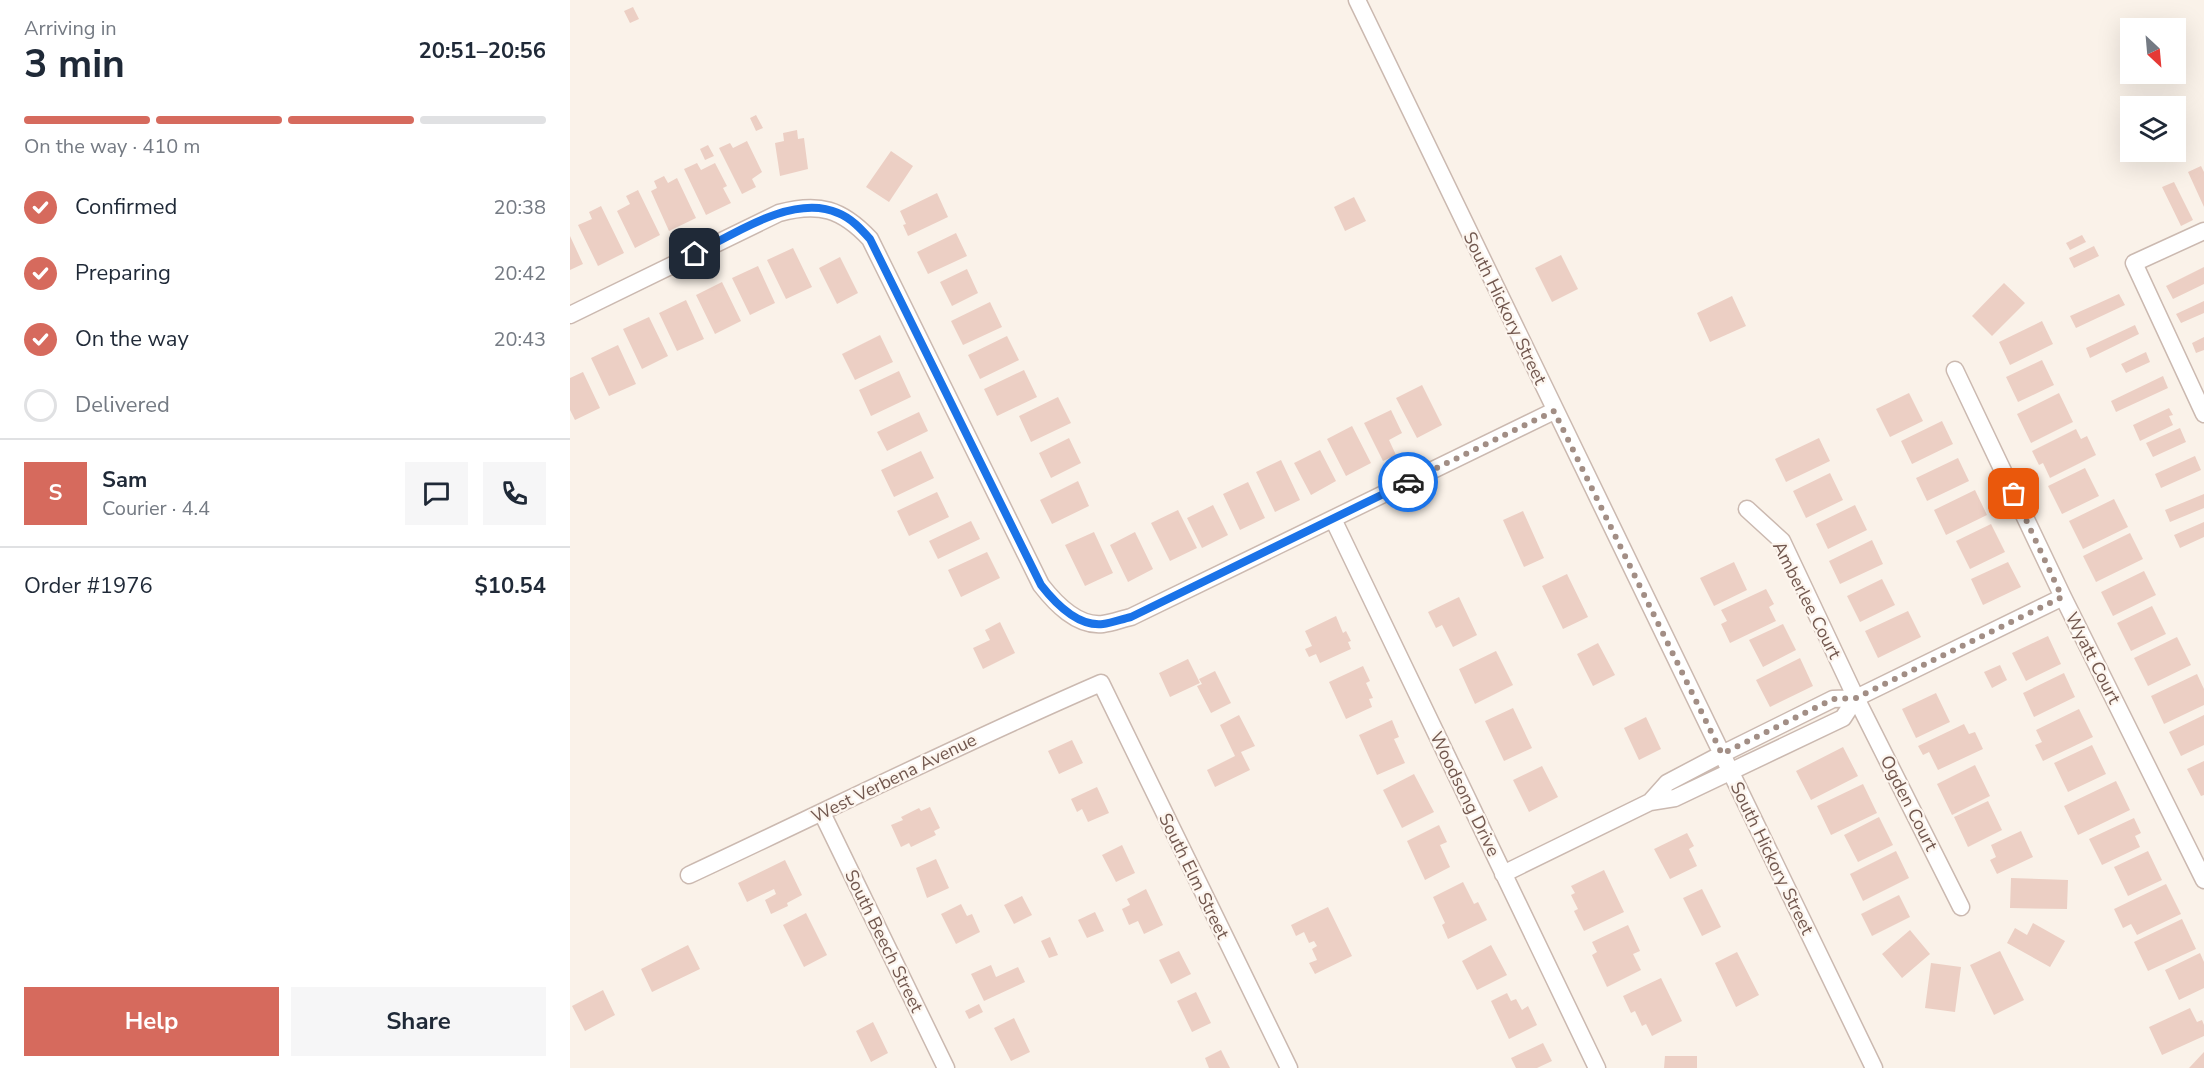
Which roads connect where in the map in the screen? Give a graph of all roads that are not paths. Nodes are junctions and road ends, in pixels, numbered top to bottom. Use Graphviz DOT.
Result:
graph roads {
  1 [pos="1357,0"];
  2 [pos="2204,231"];
  3 [pos="570,315"];
  4 [pos="1955,370"];
  5 [pos="1554,411"];
  6 [pos="2204,414"];
  7 [pos="1747,510"];
  8 [pos="1333,519"];
  9 [pos="2062,597"];
  10 [pos="1101,683"];
  11 [pos="1856,698"];
  12 [pos="1722,754"];
  13 [pos="1731,773"];
  14 [pos="1650,802"];
  15 [pos="822,813"];
  16 [pos="1503,874"];
  17 [pos="689,875"];
  18 [pos="2204,880"];
  19 [pos="1961,907"];
  20 [pos="946,1068"];
  21 [pos="1289,1068"];
  22 [pos="1597,1068"];
  23 [pos="1874,1068"];
  1 -- 5 [label="street, South Hickory Street"];
  2 -- 6 [label="street"];
  3 -- 8 [label="street"];
  4 -- 9 [label="street, Wyatt Court"];
  5 -- 8 [label="street"];
  5 -- 12 [label="street, South Hickory Street"];
  7 -- 11 [label="street, Amberlee Court"];
  8 -- 16 [label="street, Woodsong Drive"];
  9 -- 11 [label="street"];
  9 -- 18 [label="street, Wyatt Court"];
  10 -- 15 [label="street, West Verbena Avenue"];
  10 -- 21 [label="street, South Elm Street"];
  11 -- 12 [label="street"];
  11 -- 13 [label="street"];
  11 -- 19 [label="street, Ogden Court"];
  12 -- 13 [label="street, South Hickory Street"];
  12 -- 14 [label="street"];
  13 -- 14 [label="street"];
  13 -- 23 [label="street, South Hickory Street"];
  14 -- 16 [label="street"];
  15 -- 17 [label="street, West Verbena Avenue"];
  15 -- 20 [label="street, South Beech Street"];
  16 -- 22 [label="street, Woodsong Drive"];
}
